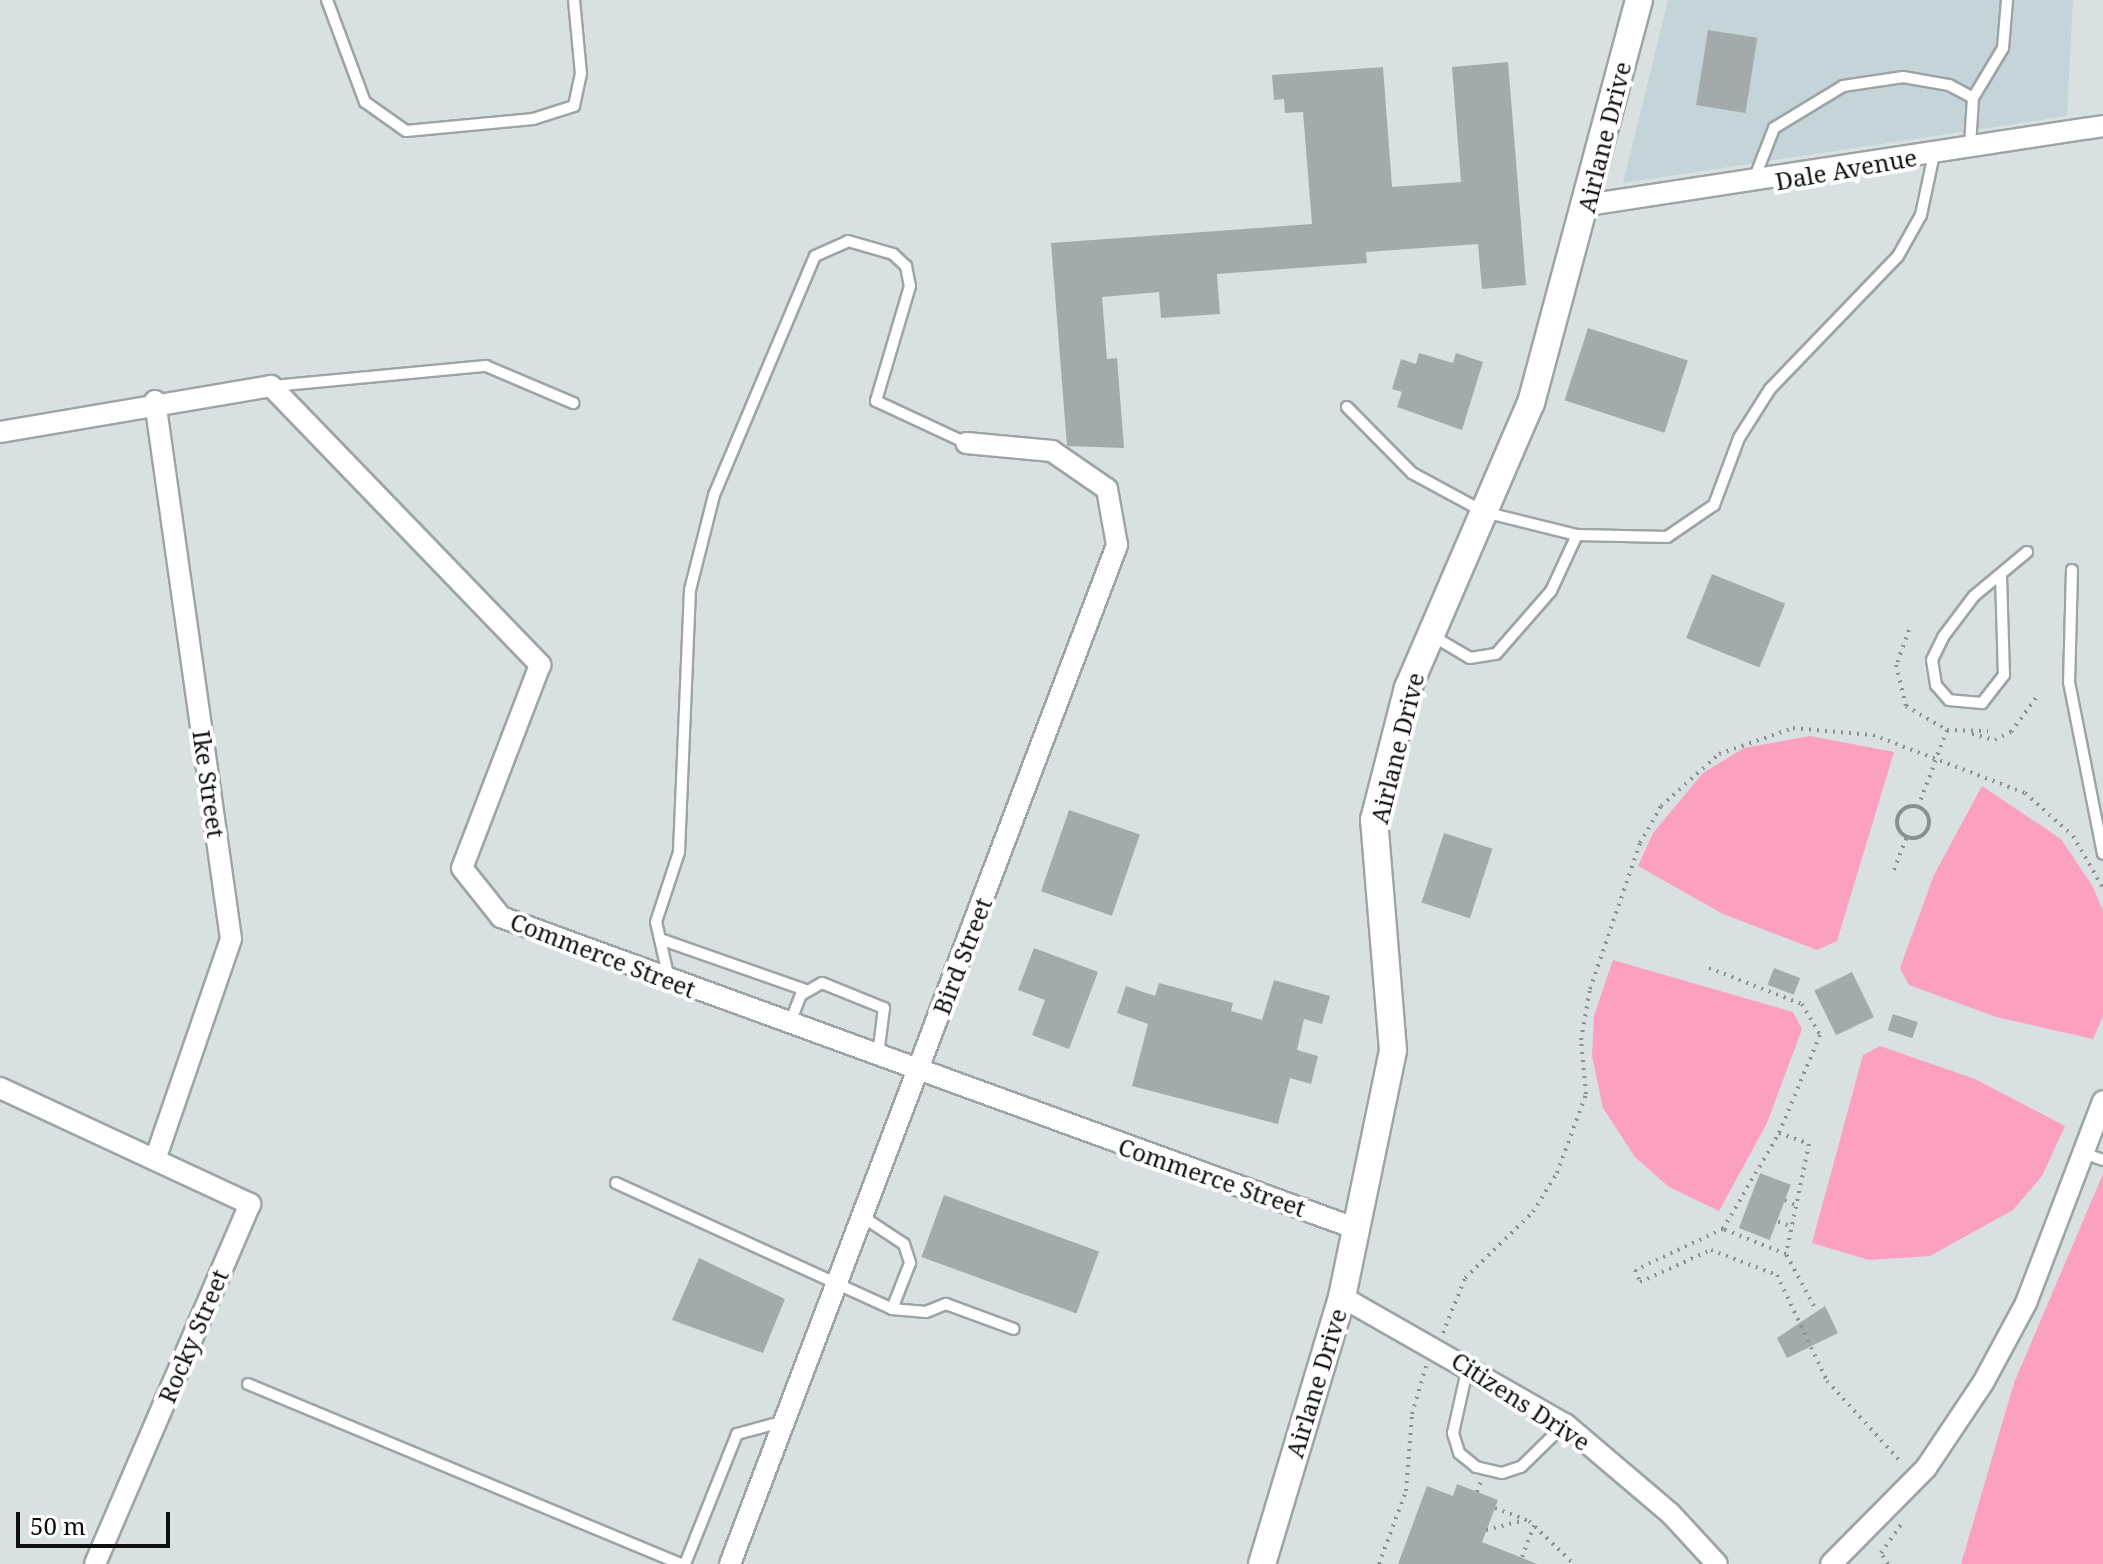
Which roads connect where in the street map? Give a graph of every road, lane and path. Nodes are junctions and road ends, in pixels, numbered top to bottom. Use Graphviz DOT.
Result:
graph roads {
  1 [pos="327,0"];
  2 [pos="574,0"];
  3 [pos="1639,0"];
  4 [pos="2007,0"];
  5 [pos="1973,98"];
  6 [pos="2103,126"];
  7 [pos="1969,148"];
  8 [pos="1934,154"];
  9 [pos="1752,185"];
  10 [pos="1587,205"];
  11 [pos="271,386"];
  12 [pos="155,401"];
  13 [pos="573,403"];
  14 [pos="1347,407"];
  15 [pos="0,432"];
  16 [pos="966,443"];
  17 [pos="1484,512"];
  18 [pos="1577,535"];
  19 [pos="2027,552"];
  20 [pos="2072,570"];
  21 [pos="2001,576"];
  22 [pos="1909,630"];
  23 [pos="1431,635"];
  24 [pos="2036,698"];
  25 [pos="1947,730"];
  26 [pos="1988,731"];
  27 [pos="1970,733"];
  28 [pos="1936,759"];
  29 [pos="1918,807"];
  30 [pos="1907,836"];
  31 [pos="2103,854"];
  32 [pos="1894,870"];
  33 [pos="2103,888"];
  34 [pos="660,939"];
  35 [pos="1709,968"];
  36 [pos="670,980"];
  37 [pos="806,990"];
  38 [pos="789,1025"];
  39 [pos="877,1057"];
  40 [pos="918,1073"];
  41 [pos="0,1088"];
  42 [pos="2103,1101"];
  43 [pos="1779,1133"];
  44 [pos="2083,1153"];
  45 [pos="156,1157"];
  46 [pos="2103,1160"];
  47 [pos="616,1183"];
  48 [pos="1785,1200"];
  49 [pos="1797,1206"];
  50 [pos="863,1217"];
  51 [pos="1778,1222"];
  52 [pos="1352,1227"];
  53 [pos="1793,1227"];
  54 [pos="1723,1229"];
  55 [pos="1786,1254"];
  56 [pos="837,1288"];
  57 [pos="1342,1297"];
  58 [pos="1814,1306"];
  59 [pos="892,1309"];
  60 [pos="1014,1329"];
  61 [pos="1437,1347"];
  62 [pos="1468,1364"];
  63 [pos="248,1384"];
  64 [pos="785,1421"];
  65 [pos="1565,1424"];
  66 [pos="1902,1463"];
  67 [pos="1495,1508"];
  68 [pos="1909,1516"];
  69 [pos="1525,1520"];
  70 [pos="1534,1525"];
  71 [pos="1486,1530"];
  72 [pos="1522,1557"];
  73 [pos="95,1564"];
  74 [pos="683,1564"];
  75 [pos="730,1564"];
  76 [pos="1262,1564"];
  77 [pos="1379,1564"];
  78 [pos="1574,1564"];
  79 [pos="1717,1564"];
  80 [pos="1831,1564"];
  81 [pos="1888,1564"];
  1 -- 2 [label="lane"];
  3 -- 10 [label="street, Airlane Drive"];
  4 -- 5 [label="lane"];
  5 -- 7 [label="lane"];
  5 -- 9 [label="lane"];
  6 -- 7 [label="street, Dale Avenue"];
  7 -- 8 [label="street, Dale Avenue"];
  8 -- 9 [label="street, Dale Avenue"];
  8 -- 18 [label="lane"];
  9 -- 10 [label="street, Dale Avenue"];
  10 -- 17 [label="street, Airlane Drive"];
  11 -- 12 [label="street"];
  11 -- 13 [label="lane"];
  11 -- 36 [label="street, Commerce Street"];
  12 -- 15 [label="street"];
  12 -- 45 [label="street, Ike Street"];
  14 -- 17 [label="lane"];
  16 -- 34 [label="lane"];
  16 -- 40 [label="street, Bird Street"];
  17 -- 18 [label="lane"];
  17 -- 23 [label="street, Airlane Drive"];
  18 -- 23 [label="lane"];
  19 -- 21 [label="lane"];
  20 -- 31 [label="lane"];
  21 -- 21 [label="lane"];
  22 -- 25 [label="path"];
  23 -- 52 [label="street, Airlane Drive"];
  24 -- 27 [label="path"];
  25 -- 27 [label="path"];
  25 -- 28 [label="path"];
  26 -- 27 [label="path"];
  28 -- 29 [label="path"];
  28 -- 33 [label="path"];
  28 -- 61 [label="path"];
  29 -- 30 [label="path"];
  29 -- 30 [label="path"];
  30 -- 32 [label="path"];
  34 -- 36 [label="lane"];
  34 -- 37 [label="lane"];
  35 -- 43 [label="path"];
  36 -- 38 [label="street, Commerce Street"];
  37 -- 38 [label="lane"];
  37 -- 39 [label="lane"];
  38 -- 39 [label="street, Commerce Street"];
  39 -- 40 [label="street, Commerce Street"];
  40 -- 50 [label="street, Bird Street"];
  40 -- 52 [label="street, Commerce Street"];
  41 -- 45 [label="street"];
  42 -- 44 [label="street"];
  43 -- 49 [label="path"];
  43 -- 54 [label="path"];
  44 -- 46 [label="lane"];
  44 -- 80 [label="street"];
  45 -- 73 [label="street, Rocky Street"];
  47 -- 56 [label="lane"];
  48 -- 49 [label="path"];
  49 -- 53 [label="path"];
  50 -- 56 [label="street, Bird Street"];
  50 -- 59 [label="lane"];
  51 -- 53 [label="path"];
  52 -- 57 [label="street, Airlane Drive"];
  53 -- 55 [label="path"];
  54 -- 55 [label="path"];
  54 -- 66 [label="path"];
  55 -- 58 [label="path"];
  56 -- 59 [label="lane"];
  56 -- 64 [label="street, Bird Street"];
  57 -- 61 [label="street, Citizens Drive"];
  57 -- 76 [label="street, Airlane Drive"];
  59 -- 60 [label="lane"];
  61 -- 62 [label="street, Citizens Drive"];
  61 -- 77 [label="path"];
  62 -- 65 [label="street, Citizens Drive"];
  62 -- 65 [label="lane"];
  63 -- 74 [label="lane"];
  64 -- 74 [label="lane"];
  64 -- 75 [label="street, Bird Street"];
  65 -- 79 [label="street, Citizens Drive"];
  67 -- 69 [label="path"];
  68 -- 81 [label="path"];
  69 -- 70 [label="path"];
  69 -- 71 [label="path"];
  70 -- 72 [label="path"];
  70 -- 78 [label="path"];
}
